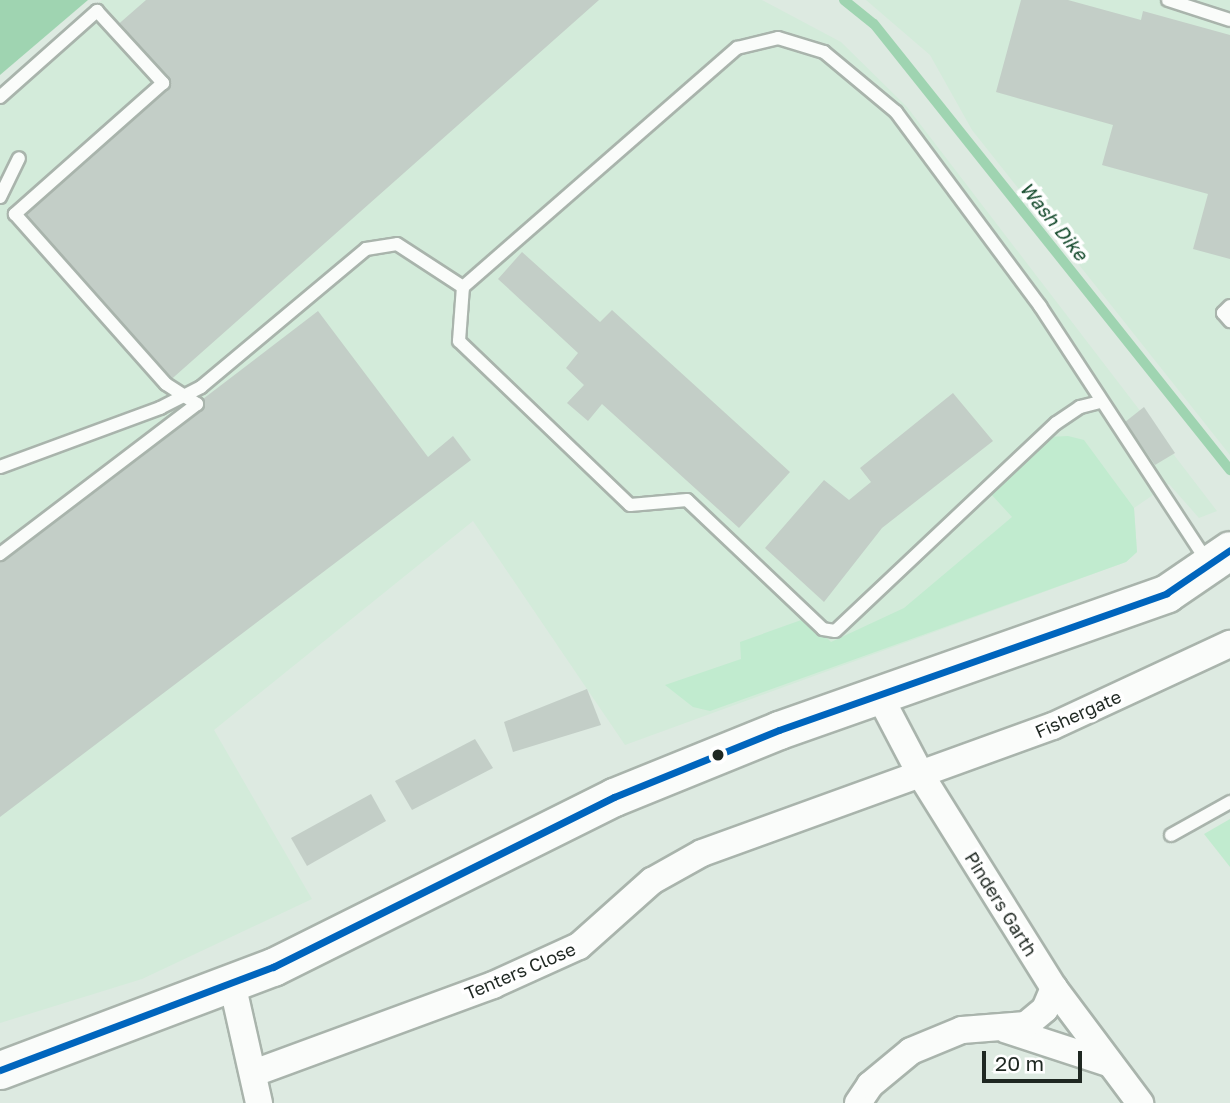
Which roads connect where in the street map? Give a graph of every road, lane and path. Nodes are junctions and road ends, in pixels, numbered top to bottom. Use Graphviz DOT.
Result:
graph roads {
  1 [pos="1168,0"];
  2 [pos="1230,20"];
  3 [pos="0,97"];
  4 [pos="19,158"];
  5 [pos="0,197"];
  6 [pos="463,287"];
  7 [pos="1230,306"];
  8 [pos="1230,321"];
  9 [pos="182,394"];
  10 [pos="1100,402"];
  11 [pos="0,467"];
  12 [pos="0,554"];
  13 [pos="1220,557"];
  14 [pos="1230,644"];
  15 [pos="878,695"];
  16 [pos="922,777"];
  17 [pos="1230,802"];
  18 [pos="1171,835"];
  19 [pos="232,983"];
  20 [pos="1054,988"];
  21 [pos="998,1028"];
  22 [pos="1108,1063"];
  23 [pos="0,1070"];
  24 [pos="254,1073"];
  25 [pos="258,1103"];
  26 [pos="858,1103"];
  27 [pos="1140,1103"];
  1 -- 2 [label="lane"];
  3 -- 9 [label="lane"];
  4 -- 5 [label="lane"];
  6 -- 9 [label="lane"];
  6 -- 10 [label="lane"];
  6 -- 10 [label="lane"];
  7 -- 8 [label="lane"];
  9 -- 11 [label="lane"];
  9 -- 12 [label="lane"];
  10 -- 13 [label="lane"];
  13 -- 15 [label="main road"];
  14 -- 16 [label="street, Fishergate"];
  15 -- 16 [label="street, Pinders Garth"];
  15 -- 19 [label="main road"];
  16 -- 20 [label="street, Pinders Garth"];
  16 -- 24 [label="street, Tenters Close"];
  17 -- 18 [label="lane"];
  19 -- 23 [label="main road"];
  19 -- 24 [label="street"];
  20 -- 21 [label="street"];
  20 -- 22 [label="street, Pinders Garth"];
  21 -- 22 [label="street"];
  21 -- 26 [label="street"];
  22 -- 27 [label="street, Pinders Garth"];
  24 -- 25 [label="street"];
}
